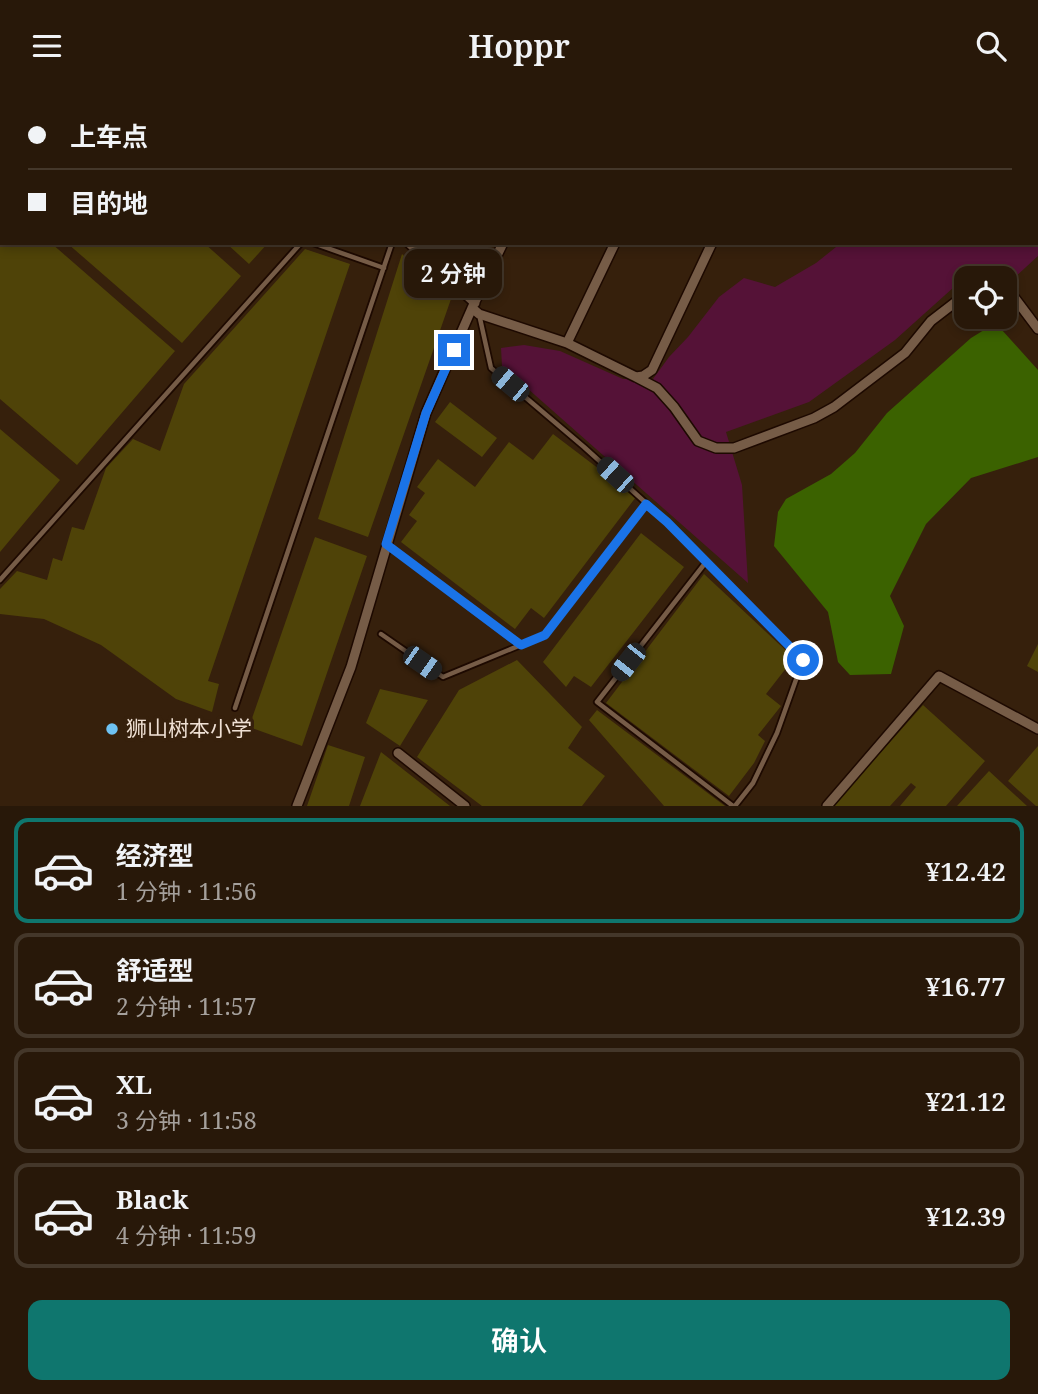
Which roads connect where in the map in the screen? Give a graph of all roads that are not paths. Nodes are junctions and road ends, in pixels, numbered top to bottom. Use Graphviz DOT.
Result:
graph roads {
  1 [pos="298,245"];
  2 [pos="319,245"];
  3 [pos="391,245"];
  4 [pos="411,245"];
  5 [pos="478,245"];
  6 [pos="502,245"];
  7 [pos="614,245"];
  8 [pos="711,245"];
  9 [pos="384,268"];
  10 [pos="459,288"];
  11 [pos="1017,301"];
  12 [pos="954,304"];
  13 [pos="475,308"];
  14 [pos="1038,329"];
  15 [pos="567,343"];
  16 [pos="636,377"];
  17 [pos="646,504"];
  18 [pos="386,544"];
  19 [pos="705,562"];
  20 [pos="0,580"];
  21 [pos="381,633"];
  22 [pos="521,645"];
  23 [pos="235,708"];
  24 [pos="1038,729"];
  25 [pos="398,753"];
  26 [pos="296,806"];
  27 [pos="465,806"];
  28 [pos="734,806"];
  29 [pos="827,806"];
  1 -- 20 [label="lane"];
  2 -- 9 [label="lane"];
  3 -- 9 [label="lane"];
  4 -- 10 [label="street"];
  5 -- 10 [label="street"];
  6 -- 13 [label="street"];
  7 -- 15 [label="street"];
  8 -- 16 [label="street"];
  9 -- 23 [label="lane"];
  10 -- 13 [label="street"];
  11 -- 14 [label="street"];
  12 -- 16 [label="street"];
  13 -- 15 [label="street"];
  13 -- 17 [label="lane"];
  13 -- 18 [label="street"];
  15 -- 16 [label="street"];
  17 -- 19 [label="lane"];
  17 -- 22 [label="lane"];
  18 -- 22 [label="lane"];
  18 -- 26 [label="street"];
  19 -- 28 [label="lane"];
  19 -- 28 [label="lane"];
  21 -- 22 [label="lane"];
  24 -- 29 [label="street"];
  25 -- 27 [label="street"];
}
